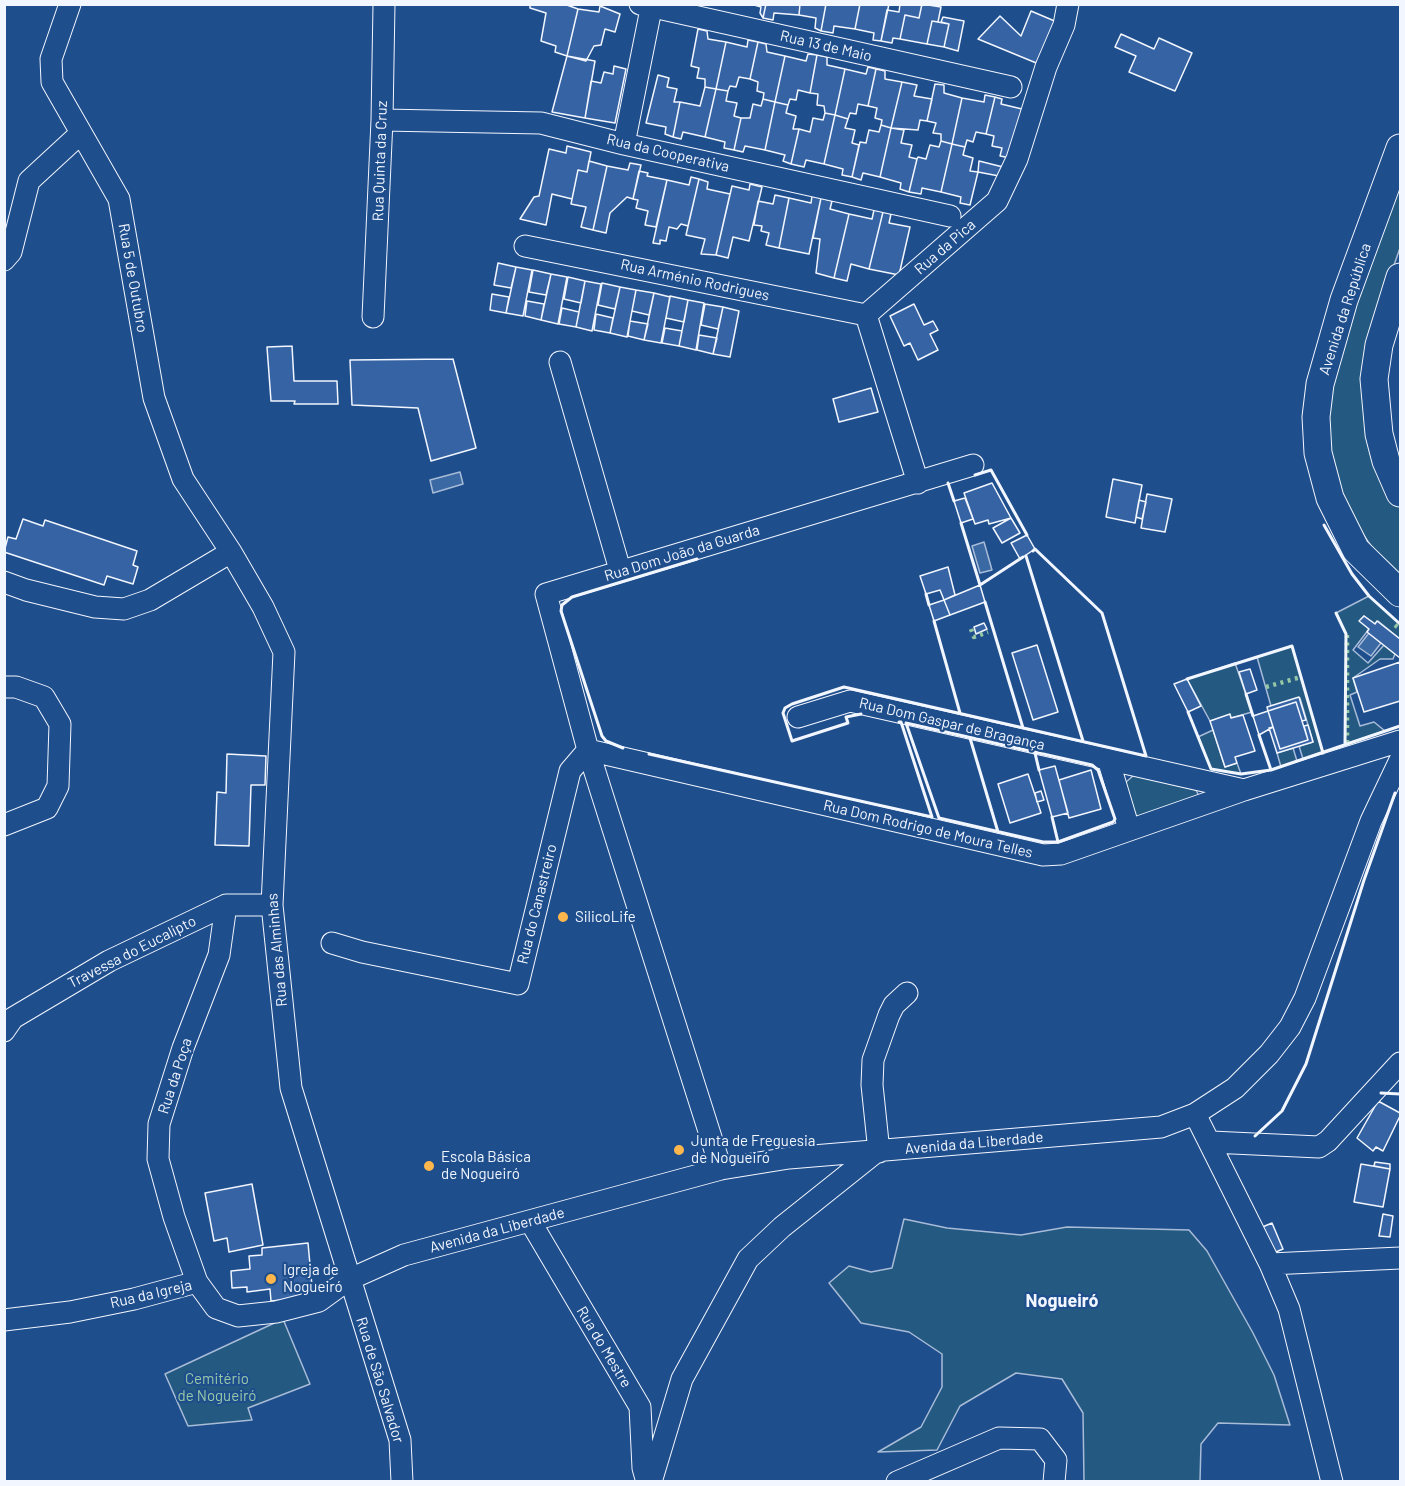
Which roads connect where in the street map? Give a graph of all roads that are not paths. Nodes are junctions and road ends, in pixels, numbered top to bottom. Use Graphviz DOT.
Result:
graph roads {
  1 [pos="70,4"];
  2 [pos="384,4"];
  3 [pos="1068,4"];
  4 [pos="648,5"];
  5 [pos="1011,87"];
  6 [pos="382,120"];
  7 [pos="81,133"];
  8 [pos="624,144"];
  9 [pos="1401,148"];
  10 [pos="950,216"];
  11 [pos="525,246"];
  12 [pos="4,260"];
  13 [pos="1401,277"];
  14 [pos="866,315"];
  15 [pos="373,317"];
  16 [pos="560,362"];
  17 [pos="973,465"];
  18 [pos="918,483"];
  19 [pos="1401,493"];
  20 [pos="231,552"];
  21 [pos="621,570"];
  22 [pos="4,582"];
  23 [pos="1401,593"];
  24 [pos="4,687"];
  25 [pos="798,717"];
  26 [pos="1401,741"];
  27 [pos="588,750"];
  28 [pos="1108,759"];
  29 [pos="1401,760"];
  30 [pos="1244,790"];
  31 [pos="4,825"];
  32 [pos="1129,829"];
  33 [pos="226,905"];
  34 [pos="272,905"];
  35 [pos="332,942"];
  36 [pos="908,993"];
  37 [pos="4,1031"];
  38 [pos="1401,1063"];
  39 [pos="1196,1114"];
  40 [pos="1211,1142"];
  41 [pos="878,1152"];
  42 [pos="721,1169"];
  43 [pos="530,1221"];
  44 [pos="1401,1258"];
  45 [pos="1270,1264"];
  46 [pos="348,1280"];
  47 [pos="197,1282"];
  48 [pos="4,1320"];
  49 [pos="917,1477"];
  50 [pos="402,1482"];
  51 [pos="649,1482"];
  52 [pos="897,1482"];
  53 [pos="1054,1482"];
  54 [pos="1332,1482"];
  1 -- 7 [label="street, Rua 5 de Outubro"];
  2 -- 6 [label="street, Rua Quinta da Cruz"];
  3 -- 14 [label="street, Rua da Pica"];
  4 -- 5 [label="street, Rua 13 de Maio"];
  4 -- 8 [label="street"];
  6 -- 8 [label="street, Rua da Cooperativa"];
  6 -- 15 [label="street, Rua Quinta da Cruz"];
  7 -- 12 [label="street"];
  7 -- 20 [label="street, Rua 5 de Outubro"];
  8 -- 10 [label="street, Rua da Cooperativa"];
  9 -- 23 [label="main road, Avenida da República"];
  11 -- 14 [label="street, Rua Arménio Rodrigues"];
  13 -- 19 [label="main road"];
  14 -- 18 [label="street"];
  16 -- 21 [label="street"];
  17 -- 18 [label="street, Rua Dom João da Guarda"];
  18 -- 21 [label="street, Rua Dom João da Guarda"];
  20 -- 22 [label="street"];
  20 -- 34 [label="street, Rua das Alminhas"];
  21 -- 27 [label="street, Rua Dom João da Guarda"];
  24 -- 31 [label="street"];
  25 -- 28 [label="street, Rua Dom Gaspar de Bragança"];
  26 -- 30 [label="street, Rua Dom Rodrigo de Moura Telles"];
  27 -- 32 [label="street, Rua Dom Rodrigo de Moura Telles"];
  27 -- 35 [label="street, Rua do Canastreiro"];
  27 -- 42 [label="street"];
  28 -- 30 [label="street, Rua Dom Gaspar de Bragança"];
  28 -- 32 [label="street"];
  29 -- 39 [label="street, Avenida da Liberdade"];
  30 -- 32 [label="street, Rua Dom Rodrigo de Moura Telles"];
  33 -- 34 [label="street, Travessa do Eucalipto"];
  33 -- 37 [label="street, Travessa do Eucalipto"];
  33 -- 47 [label="street, Rua da Poça"];
  34 -- 46 [label="street, Rua das Alminhas"];
  36 -- 41 [label="street"];
  38 -- 40 [label="street"];
  39 -- 40 [label="street"];
  39 -- 41 [label="street, Avenida da Liberdade"];
  40 -- 45 [label="street"];
  41 -- 42 [label="street, Avenida da Liberdade"];
  41 -- 51 [label="street"];
  42 -- 43 [label="street, Avenida da Liberdade"];
  43 -- 46 [label="street, Avenida da Liberdade"];
  43 -- 51 [label="street, Rua do Mestre"];
  44 -- 45 [label="street"];
  45 -- 54 [label="street"];
  46 -- 47 [label="street, Rua da Igreja"];
  46 -- 50 [label="street, Rua de São Salvador"];
  47 -- 48 [label="street, Rua da Igreja"];
  49 -- 52 [label="street"];
  49 -- 53 [label="street"];
}
